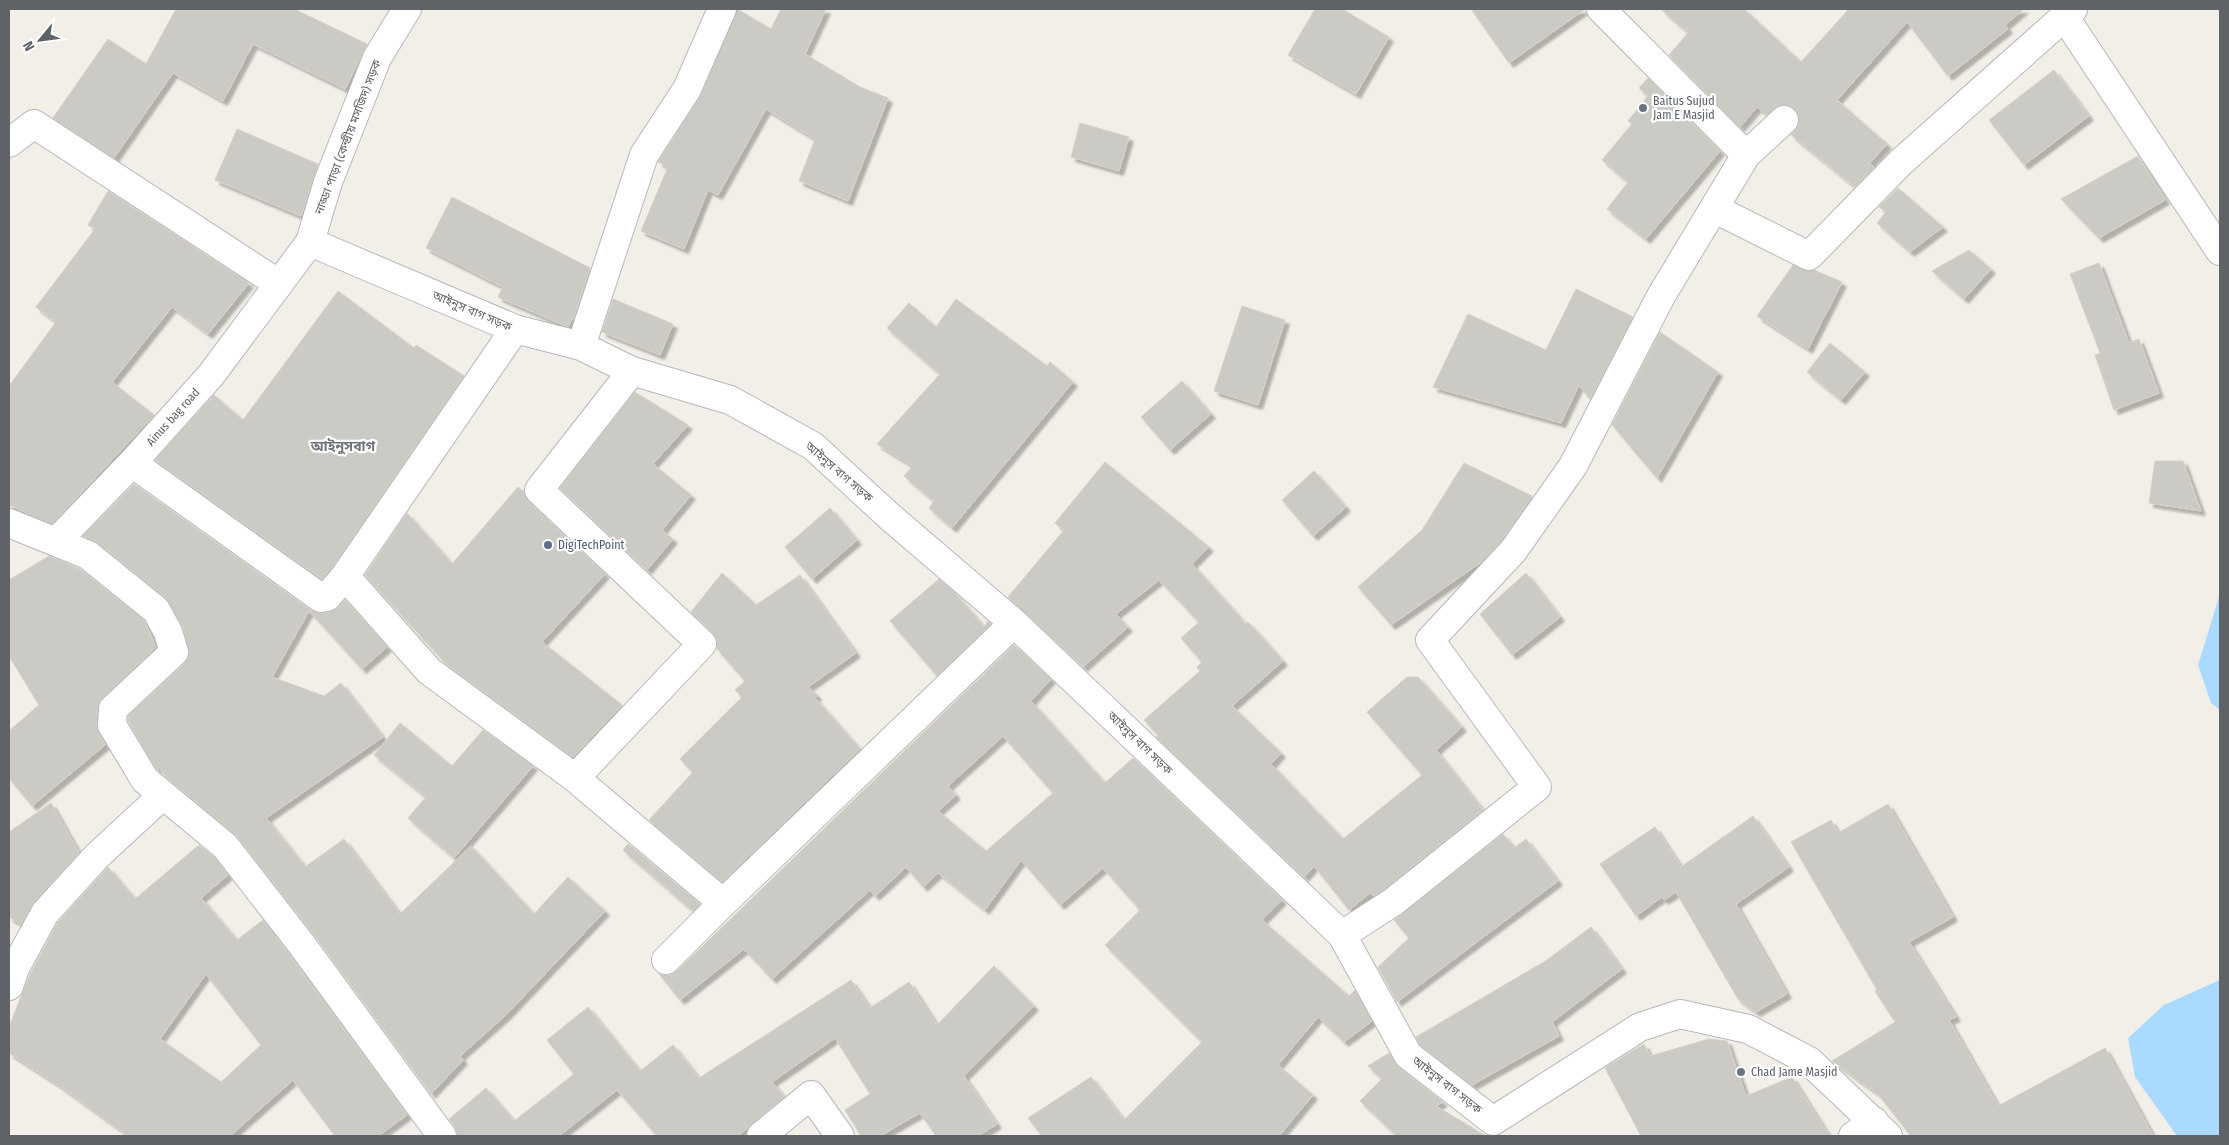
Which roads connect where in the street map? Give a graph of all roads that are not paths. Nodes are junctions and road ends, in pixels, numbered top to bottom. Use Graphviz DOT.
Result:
graph roads {
  1 [pos="407,9"];
  2 [pos="722,9"];
  3 [pos="1601,9"];
  4 [pos="2069,12"];
  5 [pos="1784,120"];
  6 [pos="9,143"];
  7 [pos="1746,155"];
  8 [pos="1715,209"];
  9 [pos="310,242"];
  10 [pos="2220,251"];
  11 [pos="279,284"];
  12 [pos="515,329"];
  13 [pos="582,346"];
  14 [pos="632,371"];
  15 [pos="132,464"];
  16 [pos="9,522"];
  17 [pos="56,542"];
  18 [pos="345,576"];
  19 [pos="1014,623"];
  20 [pos="574,778"];
  21 [pos="163,795"];
  22 [pos="723,902"];
  23 [pos="1342,935"];
  24 [pos="666,960"];
  25 [pos="9,986"];
  26 [pos="1871,1131"];
  27 [pos="442,1136"];
  28 [pos="761,1136"];
  29 [pos="840,1136"];
  1 -- 9 [label="street, নাড্ডা পাড়া (কেন্দ্রীয় মসজিদ) সড়ক"];
  2 -- 13 [label="street"];
  3 -- 7 [label="street"];
  4 -- 8 [label="street"];
  4 -- 10 [label="street"];
  5 -- 7 [label="street"];
  6 -- 11 [label="street"];
  7 -- 8 [label="street"];
  8 -- 23 [label="street"];
  9 -- 11 [label="street, Ainus bag road"];
  9 -- 12 [label="street, আইনুস বাগ সড়ক"];
  11 -- 15 [label="street, Ainus bag road"];
  12 -- 13 [label="street, আইনুস বাগ সড়ক"];
  12 -- 18 [label="street"];
  13 -- 14 [label="street, আইনুস বাগ সড়ক"];
  14 -- 19 [label="street, আইনুস বাগ সড়ক"];
  14 -- 20 [label="street"];
  15 -- 17 [label="street, Ainus bag road"];
  15 -- 18 [label="street"];
  16 -- 17 [label="street"];
  17 -- 21 [label="street"];
  18 -- 20 [label="street"];
  19 -- 22 [label="street"];
  19 -- 23 [label="street, আইনুস বাগ সড়ক"];
  20 -- 22 [label="street"];
  21 -- 25 [label="street"];
  21 -- 27 [label="street"];
  22 -- 24 [label="street"];
  23 -- 26 [label="street, আইনুস বাগ সড়ক"];
  28 -- 29 [label="street"];
}
